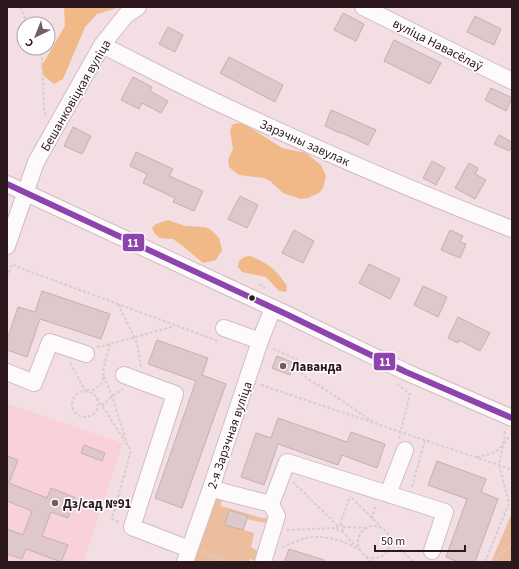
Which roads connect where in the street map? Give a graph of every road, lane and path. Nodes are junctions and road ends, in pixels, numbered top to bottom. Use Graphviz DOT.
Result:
graph roads {
  1 [pos="138,7"];
  2 [pos="363,7"];
  3 [pos="102,46"];
  4 [pos="41,56"];
  5 [pos="512,81"];
  6 [pos="50,136"];
  7 [pos="7,184"];
  8 [pos="25,193"];
  9 [pos="512,229"];
  10 [pos="7,246"];
  11 [pos="7,277"];
  12 [pos="118,304"];
  13 [pos="273,308"];
  14 [pos="222,335"];
  15 [pos="110,344"];
  16 [pos="267,345"];
  17 [pos="60,346"];
  18 [pos="86,354"];
  19 [pos="7,372"];
  20 [pos="104,376"];
  21 [pos="134,379"];
  22 [pos="261,385"];
  23 [pos="399,386"];
  24 [pos="86,391"];
  25 [pos="94,396"];
  26 [pos="112,396"];
  27 [pos="102,406"];
  28 [pos="97,407"];
  29 [pos="104,409"];
  30 [pos="510,420"];
  31 [pos="376,424"];
  32 [pos="400,432"];
  33 [pos="512,437"];
  34 [pos="127,444"];
  35 [pos="503,445"];
  36 [pos="405,450"];
  37 [pos="476,457"];
  38 [pos="499,465"];
  39 [pos="512,470"];
  40 [pos="283,472"];
  41 [pos="211,488"];
  42 [pos="388,494"];
  43 [pos="512,494"];
  44 [pos="508,497"];
  45 [pos="271,504"];
  46 [pos="338,526"];
  47 [pos="132,527"];
  48 [pos="343,527"];
  49 [pos="381,527"];
  50 [pos="366,528"];
  51 [pos="342,531"];
  52 [pos="285,536"];
  53 [pos="389,537"];
  54 [pos="282,542"];
  55 [pos="512,544"];
  56 [pos="358,549"];
  57 [pos="361,551"];
  58 [pos="432,551"];
  59 [pos="188,552"];
  60 [pos="366,555"];
  61 [pos="227,562"];
  62 [pos="263,562"];
  63 [pos="373,562"];
  64 [pos="413,562"];
  65 [pos="485,562"];
  66 [pos="492,562"];
  1 -- 3 [label="street, Бешанковіцкая вуліца"];
  2 -- 5 [label="street, вуліца Навасёлаў"];
  3 -- 6 [label="street, Бешанковіцкая вуліца"];
  3 -- 9 [label="street, Зарэчны завулак"];
  4 -- 6 [label="path"];
  6 -- 8 [label="street, Бешанковіцкая вуліца"];
  7 -- 8 [label="street"];
  8 -- 10 [label="street, Бешанковіцкая вуліца"];
  8 -- 13 [label="street"];
  11 -- 12 [label="path"];
  12 -- 14 [label="path"];
  12 -- 21 [label="path"];
  13 -- 16 [label="street, 2-я Зарэчная вуліца"];
  13 -- 30 [label="street"];
  14 -- 16 [label="street"];
  15 -- 20 [label="path"];
  16 -- 31 [label="path"];
  16 -- 41 [label="street, 2-я Зарэчная вуліца"];
  17 -- 18 [label="street"];
  17 -- 19 [label="street"];
  17 -- 24 [label="path"];
  20 -- 24 [label="path"];
  20 -- 26 [label="path"];
  21 -- 26 [label="path"];
  21 -- 47 [label="street"];
  22 -- 31 [label="path"];
  23 -- 32 [label="path"];
  24 -- 25 [label="path"];
  24 -- 28 [label="path"];
  25 -- 27 [label="path"];
  25 -- 28 [label="path"];
  26 -- 27 [label="path"];
  26 -- 34 [label="path"];
  27 -- 29 [label="path"];
  28 -- 29 [label="path"];
  29 -- 34 [label="path"];
  30 -- 35 [label="path"];
  31 -- 32 [label="path"];
  32 -- 37 [label="path"];
  33 -- 35 [label="path"];
  34 -- 47 [label="path"];
  35 -- 37 [label="path"];
  35 -- 38 [label="path"];
  36 -- 42 [label="street"];
  37 -- 38 [label="path"];
  38 -- 39 [label="path"];
  38 -- 44 [label="path"];
  40 -- 42 [label="street"];
  40 -- 45 [label="street"];
  40 -- 46 [label="path"];
  41 -- 45 [label="street"];
  41 -- 59 [label="street, 2-я Зарэчная вуліца"];
  42 -- 58 [label="street"];
  43 -- 44 [label="path"];
  44 -- 65 [label="path"];
  45 -- 62 [label="street"];
  46 -- 48 [label="path"];
  46 -- 49 [label="path"];
  46 -- 51 [label="path"];
  46 -- 52 [label="path"];
  47 -- 59 [label="street"];
  48 -- 50 [label="path"];
  48 -- 51 [label="path"];
  49 -- 50 [label="path"];
  49 -- 53 [label="path"];
  50 -- 57 [label="path"];
  51 -- 56 [label="path"];
  53 -- 60 [label="path"];
  53 -- 64 [label="path"];
  54 -- 56 [label="path"];
  55 -- 66 [label="path"];
  56 -- 57 [label="path"];
  57 -- 60 [label="path"];
  59 -- 61 [label="path"];
  60 -- 63 [label="path"];
}
